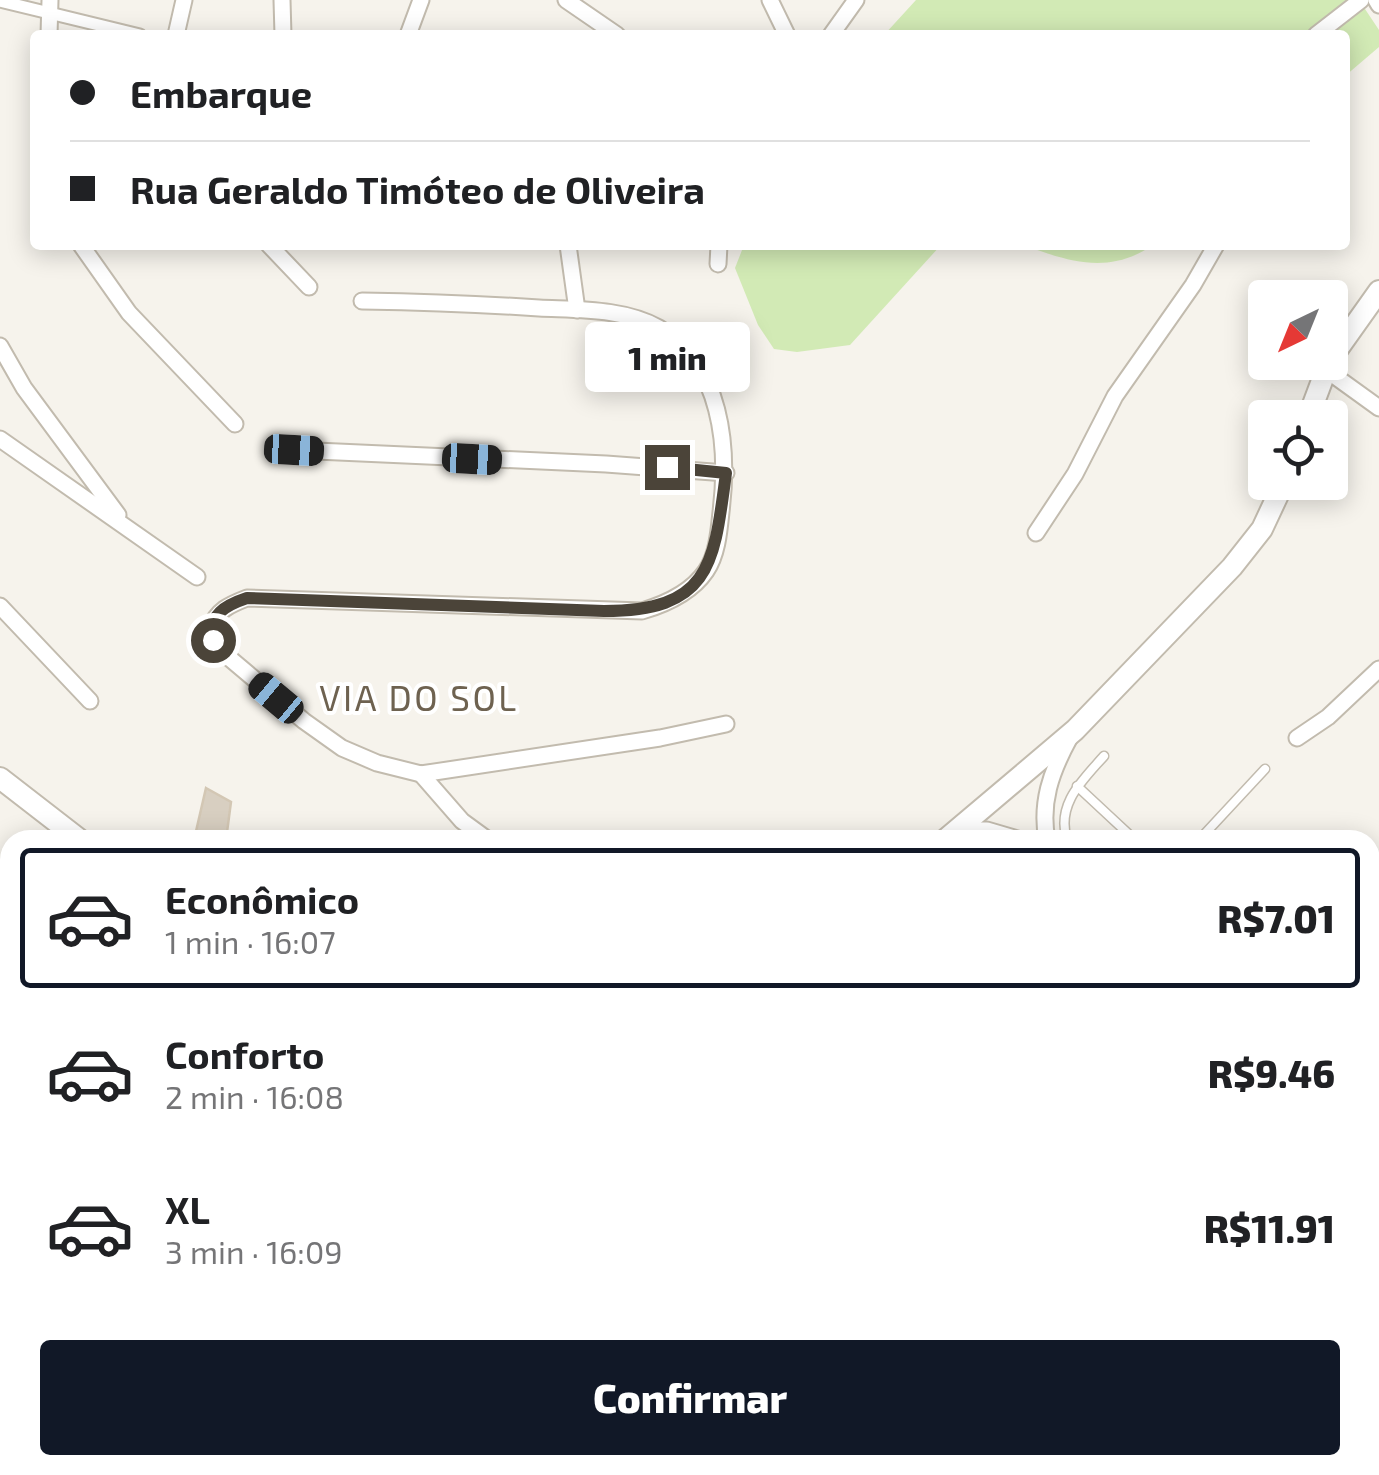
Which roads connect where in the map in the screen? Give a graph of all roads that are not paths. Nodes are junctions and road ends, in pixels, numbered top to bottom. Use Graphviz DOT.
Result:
graph roads {
  1 [pos="184,0"];
  2 [pos="282,0"];
  3 [pos="420,0"];
  4 [pos="566,0"];
  5 [pos="770,0"];
  6 [pos="856,0"];
  7 [pos="1360,0"];
  8 [pos="0,1"];
  9 [pos="48,5"];
  10 [pos="49,30"];
  11 [pos="125,30"];
  12 [pos="177,30"];
  13 [pos="283,30"];
  14 [pos="410,30"];
  15 [pos="610,30"];
  16 [pos="785,30"];
  17 [pos="835,30"];
  18 [pos="1322,30"];
  19 [pos="85,250"];
  20 [pos="274,250"];
  21 [pos="569,250"];
  22 [pos="719,250"];
  23 [pos="1213,250"];
  24 [pos="718,264"];
  25 [pos="309,287"];
  26 [pos="1379,291"];
  27 [pos="362,302"];
  28 [pos="577,310"];
  29 [pos="1348,335"];
  30 [pos="0,346"];
  31 [pos="1347,380"];
  32 [pos="1379,408"];
  33 [pos="235,424"];
  34 [pos="0,439"];
  35 [pos="294,450"];
  36 [pos="726,473"];
  37 [pos="1276,500"];
  38 [pos="129,529"];
  39 [pos="1036,532"];
  40 [pos="197,577"];
  41 [pos="0,606"];
  42 [pos="1379,669"];
  43 [pos="90,701"];
  44 [pos="726,724"];
  45 [pos="1075,730"];
  46 [pos="1297,738"];
  47 [pos="1104,756"];
  48 [pos="1265,770"];
  49 [pos="421,774"];
  50 [pos="0,778"];
  51 [pos="1077,786"];
  52 [pos="67,830"];
  53 [pos="474,830"];
  54 [pos="957,830"];
  55 [pos="1045,830"];
  56 [pos="1064,830"];
  57 [pos="1124,830"];
  58 [pos="1209,830"];
  1 -- 12 [label="street"];
  2 -- 13 [label="street"];
  3 -- 14 [label="street"];
  4 -- 15 [label="street"];
  5 -- 16 [label="street"];
  6 -- 17 [label="street"];
  7 -- 18 [label="street"];
  8 -- 9 [label="street"];
  9 -- 10 [label="street"];
  9 -- 11 [label="street"];
  19 -- 33 [label="street"];
  20 -- 25 [label="street"];
  21 -- 28 [label="street"];
  22 -- 24 [label="street"];
  23 -- 39 [label="street"];
  26 -- 29 [label="street"];
  27 -- 28 [label="street"];
  28 -- 36 [label="street"];
  30 -- 38 [label="street"];
  31 -- 32 [label="street"];
  34 -- 38 [label="street"];
  35 -- 36 [label="street"];
  36 -- 49 [label="street"];
  37 -- 45 [label="street"];
  38 -- 40 [label="street"];
  41 -- 43 [label="street"];
  42 -- 46 [label="street"];
  44 -- 49 [label="street"];
  45 -- 54 [label="street"];
  45 -- 55 [label="street"];
  47 -- 51 [label="lane"];
  48 -- 58 [label="lane"];
  49 -- 53 [label="street"];
  50 -- 52 [label="street"];
  51 -- 56 [label="lane"];
  51 -- 57 [label="lane"];
}
